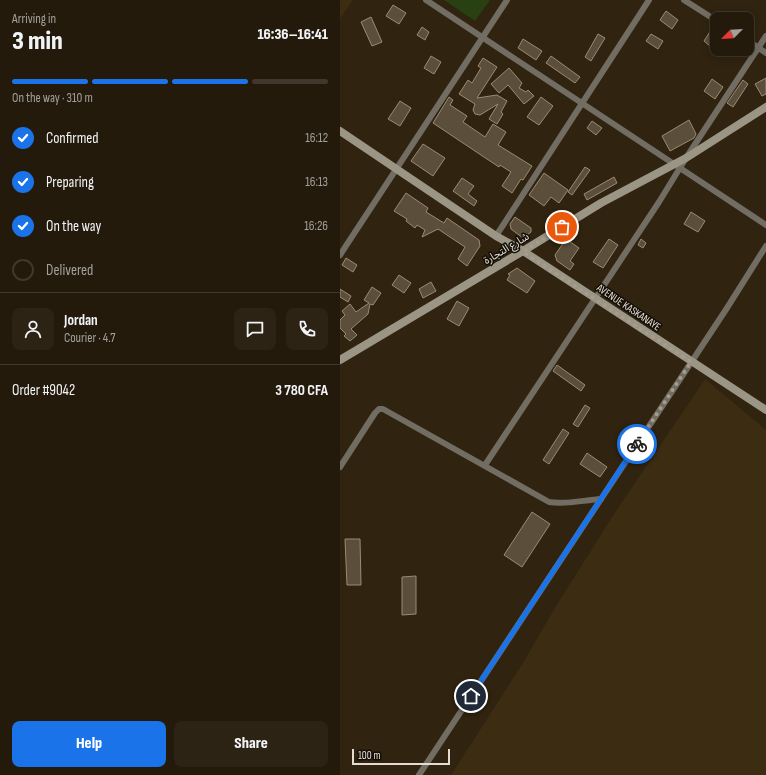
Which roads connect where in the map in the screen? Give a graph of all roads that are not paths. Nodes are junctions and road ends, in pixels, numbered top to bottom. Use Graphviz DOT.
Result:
graph roads {
  1 [pos="426,0"];
  2 [pos="507,0"];
  3 [pos="649,0"];
  4 [pos="684,0"];
  5 [pos="710,17"];
  6 [pos="766,36"];
  7 [pos="483,37"];
  8 [pos="754,45"];
  9 [pos="758,48"];
  10 [pos="766,53"];
  11 [pos="582,103"];
  12 [pos="766,107"];
  13 [pos="340,131"];
  14 [pos="686,158"];
  15 [pos="677,167"];
  16 [pos="397,168"];
  17 [pos="766,225"];
  18 [pos="496,236"];
  19 [pos="766,246"];
  20 [pos="523,252"];
  21 [pos="340,255"];
  22 [pos="595,298"];
  23 [pos="340,360"];
  24 [pos="691,362"];
  25 [pos="766,410"];
  26 [pos="484,465"];
  27 [pos="340,467"];
  28 [pos="601,498"];
  29 [pos="419,775"];
  1 -- 7 [label="street"];
  2 -- 7 [label="street"];
  3 -- 11 [label="street"];
  4 -- 5 [label="street"];
  6 -- 9 [label="street"];
  7 -- 11 [label="street"];
  7 -- 16 [label="street"];
  8 -- 9 [label="street"];
  9 -- 10 [label="street"];
  9 -- 14 [label="street"];
  11 -- 15 [label="street"];
  11 -- 18 [label="street"];
  12 -- 14 [label="street, شارع التجارة"];
  13 -- 16 [label="street, AVENUE KASKANAYE"];
  14 -- 15 [label="street, شارع التجارة"];
  15 -- 17 [label="street"];
  15 -- 20 [label="street, شارع التجارة"];
  15 -- 22 [label="street"];
  16 -- 18 [label="street, AVENUE KASKANAYE"];
  16 -- 21 [label="street"];
  18 -- 20 [label="street, AVENUE KASKANAYE"];
  19 -- 24 [label="street"];
  20 -- 22 [label="street, AVENUE KASKANAYE"];
  20 -- 23 [label="street, شارع التجارة"];
  22 -- 24 [label="street, AVENUE KASKANAYE"];
  22 -- 26 [label="street"];
  24 -- 25 [label="street, AVENUE KASKANAYE"];
  24 -- 28 [label="street"];
  26 -- 27 [label="street"];
  26 -- 28 [label="street"];
  28 -- 29 [label="street"];
}
